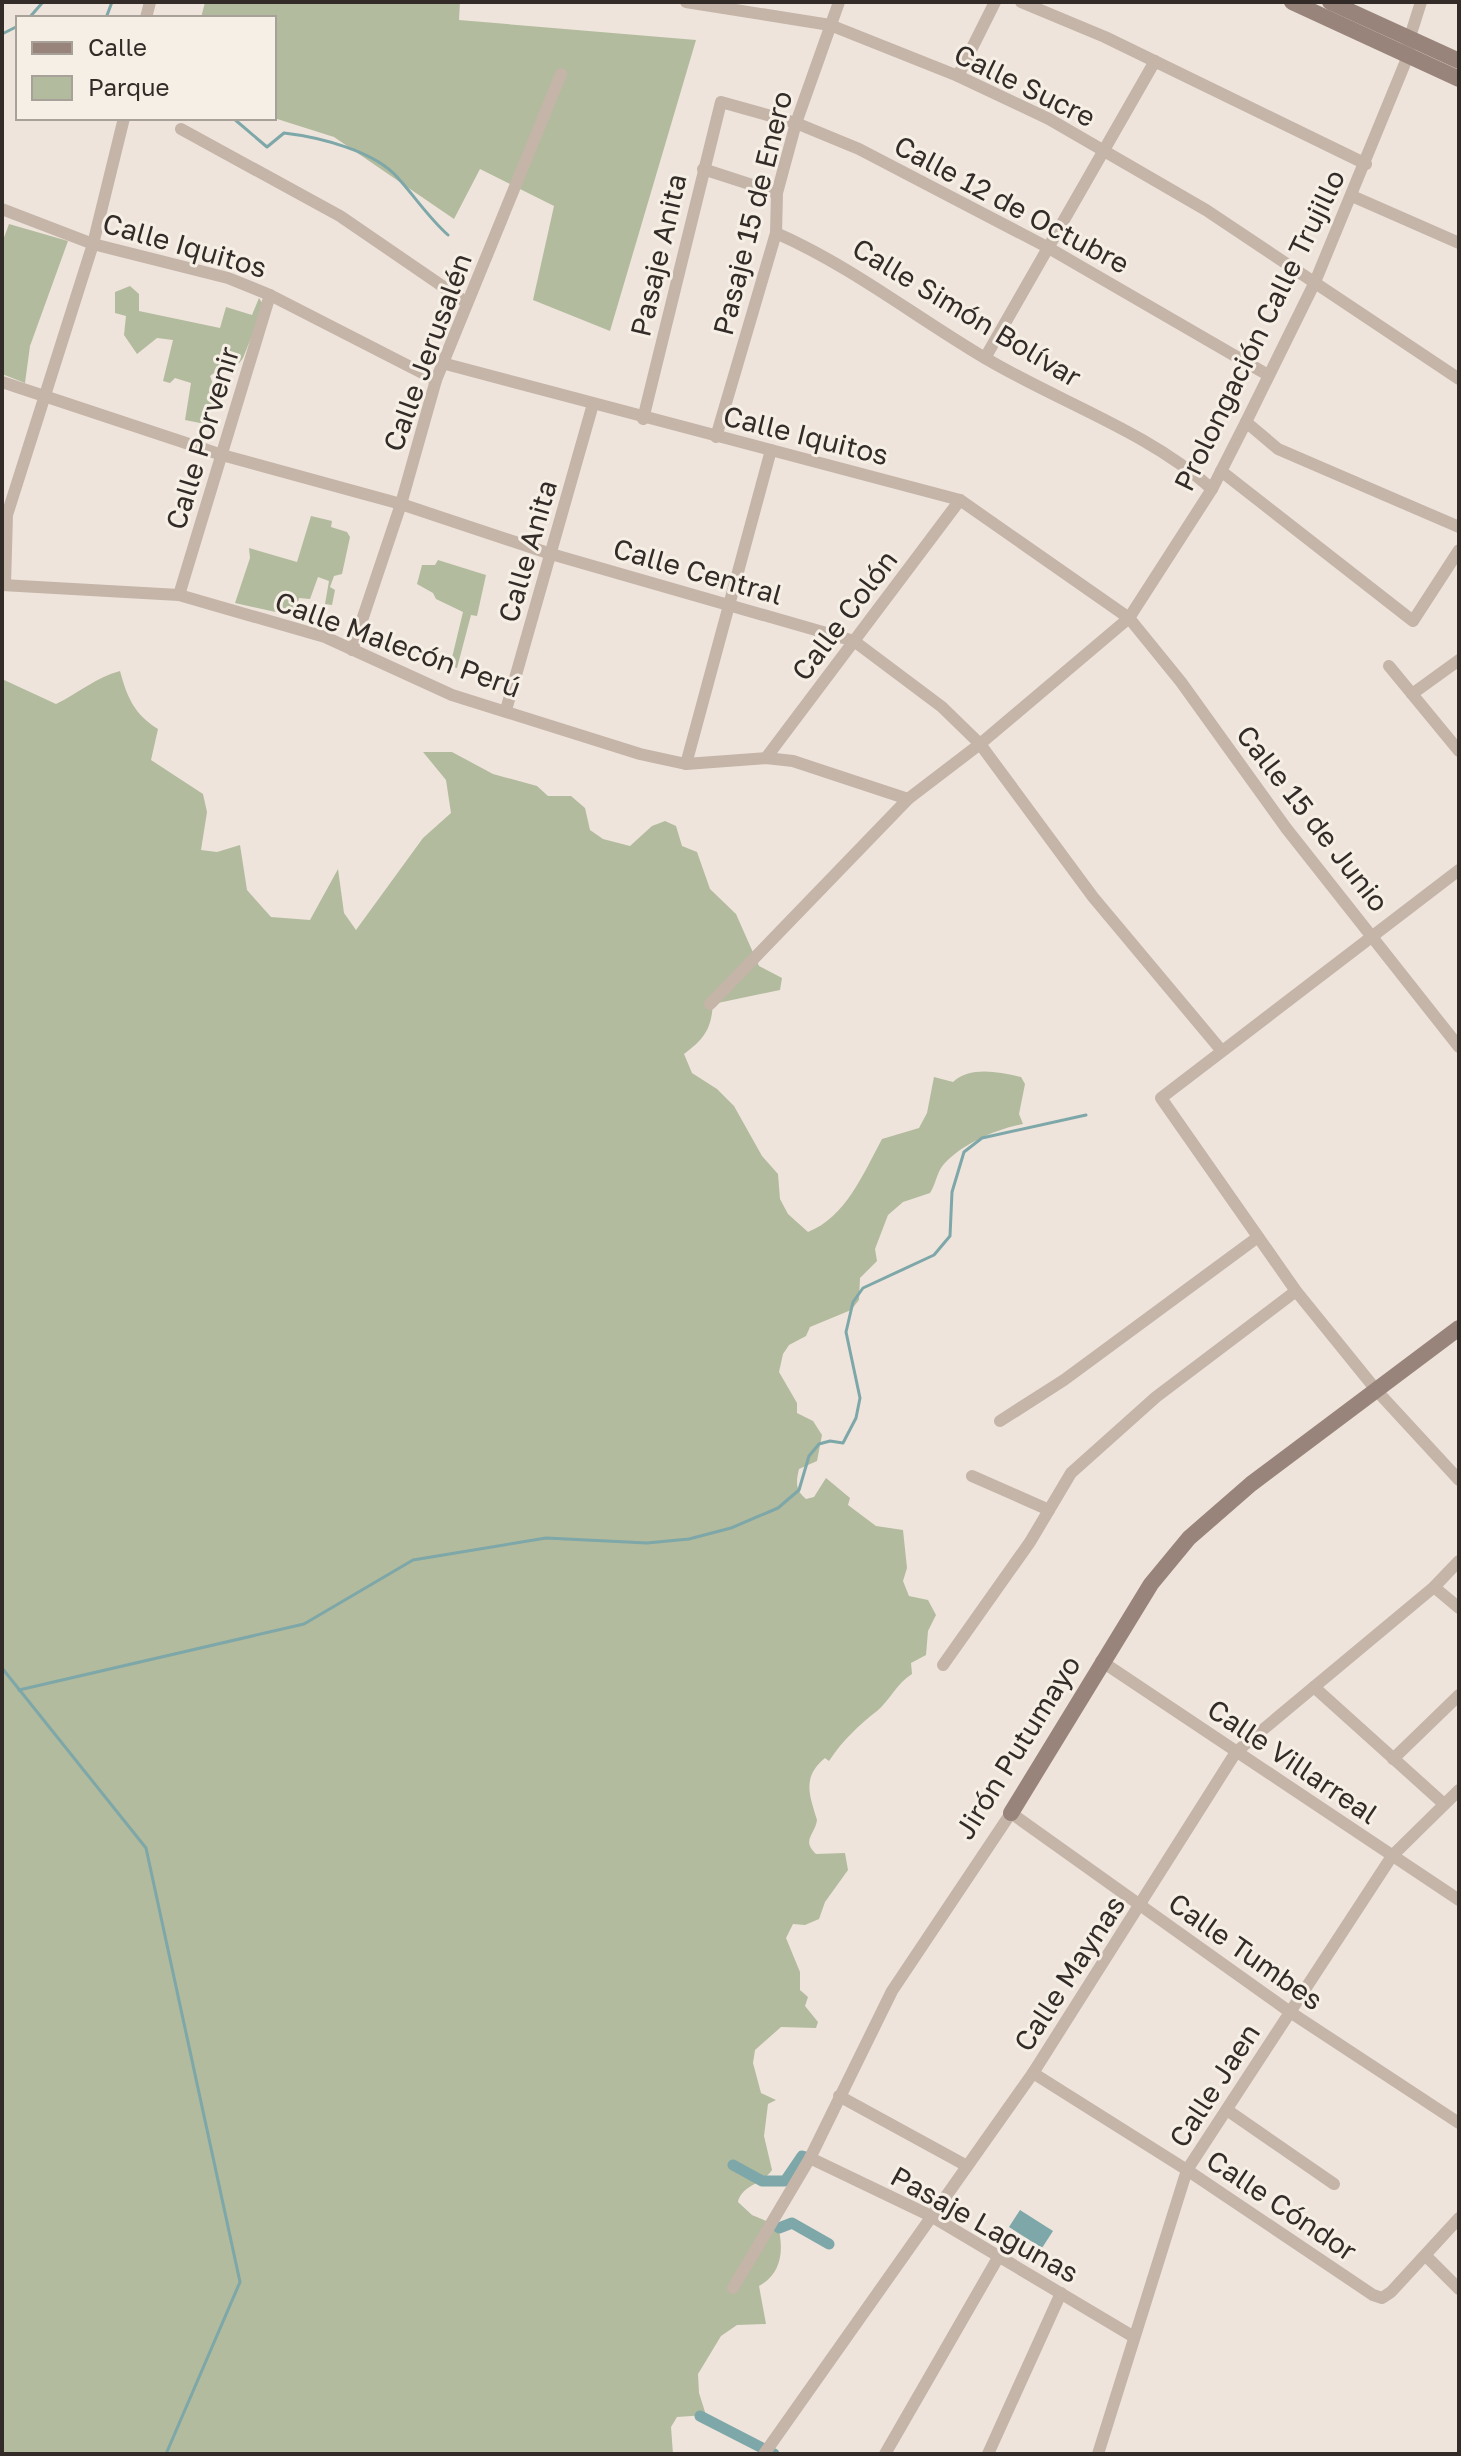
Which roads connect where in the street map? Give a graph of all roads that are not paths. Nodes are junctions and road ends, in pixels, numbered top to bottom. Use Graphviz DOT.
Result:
graph roads {
  1 [pos="686,2"];
  2 [pos="839,2"];
  3 [pos="995,2"];
  4 [pos="1021,2"];
  5 [pos="1292,2"];
  6 [pos="1330,2"];
  7 [pos="1421,2"];
  8 [pos="830,25"];
  9 [pos="1409,48"];
  10 [pos="1155,61"];
  11 [pos="1459,61"];
  12 [pos="561,74"];
  13 [pos="958,76"];
  14 [pos="1459,79"];
  15 [pos="721,102"];
  16 [pos="124,120"];
  17 [pos="796,123"];
  18 [pos="181,129"];
  19 [pos="1105,152"];
  20 [pos="1366,164"];
  21 [pos="703,169"];
  22 [pos="777,193"];
  23 [pos="1352,196"];
  24 [pos="2,209"];
  25 [pos="776,233"];
  26 [pos="1459,243"];
  27 [pos="93,244"];
  28 [pos="1047,247"];
  29 [pos="1315,282"];
  30 [pos="270,295"];
  31 [pos="467,303"];
  32 [pos="985,358"];
  33 [pos="442,363"];
  34 [pos="1268,375"];
  35 [pos="1459,379"];
  36 [pos="436,380"];
  37 [pos="2,382"];
  38 [pos="46,396"];
  39 [pos="593,404"];
  40 [pos="643,419"];
  41 [pos="1246,422"];
  42 [pos="716,437"];
  43 [pos="771,450"];
  44 [pos="222,455"];
  45 [pos="1221,471"];
  46 [pos="1212,489"];
  47 [pos="960,500"];
  48 [pos="401,504"];
  49 [pos="1459,527"];
  50 [pos="1459,550"];
  51 [pos="551,554"];
  52 [pos="3,585"];
  53 [pos="179,595"];
  54 [pos="728,604"];
  55 [pos="1129,618"];
  56 [pos="854,641"];
  57 [pos="352,650"];
  58 [pos="1459,660"];
  59 [pos="1389,666"];
  60 [pos="1412,694"];
  61 [pos="506,710"];
  62 [pos="980,744"];
  63 [pos="1459,751"];
  64 [pos="766,758"];
  65 [pos="686,764"];
  66 [pos="908,799"];
  67 [pos="1459,870"];
  68 [pos="1373,935"];
  69 [pos="710,1004"];
  70 [pos="1459,1047"];
  71 [pos="1221,1050"];
  72 [pos="1258,1237"];
  73 [pos="1296,1291"];
  74 [pos="1459,1328"];
  75 [pos="1377,1391"];
  76 [pos="1000,1421"];
  77 [pos="972,1476"];
  78 [pos="1459,1480"];
  79 [pos="1049,1510"];
  80 [pos="1459,1561"];
  81 [pos="1434,1587"];
  82 [pos="1459,1608"];
  83 [pos="1101,1661"];
  84 [pos="943,1665"];
  85 [pos="1314,1687"];
  86 [pos="1459,1695"];
  87 [pos="1236,1752"];
  88 [pos="1393,1759"];
  89 [pos="1459,1790"];
  90 [pos="1444,1804"];
  91 [pos="1011,1813"];
  92 [pos="1392,1856"];
  93 [pos="1459,1900"];
  94 [pos="1141,1907"];
  95 [pos="1290,2012"];
  96 [pos="1033,2073"];
  97 [pos="839,2096"];
  98 [pos="1227,2110"];
  99 [pos="1459,2123"];
  100 [pos="810,2158"];
  101 [pos="967,2166"];
  102 [pos="1187,2170"];
  103 [pos="1334,2184"];
  104 [pos="931,2216"];
  105 [pos="1459,2218"];
  106 [pos="999,2256"];
  107 [pos="1426,2256"];
  108 [pos="733,2288"];
  109 [pos="1459,2289"];
  110 [pos="1061,2293"];
  111 [pos="1134,2337"];
  112 [pos="764,2454"];
  113 [pos="885,2454"];
  114 [pos="988,2454"];
  115 [pos="1098,2454"];
  1 -- 8 [label="street, Calle Sucre"];
  2 -- 8 [label="street, Pasaje 15 de Enero"];
  3 -- 13 [label="street"];
  4 -- 10 [label="street"];
  5 -- 9 [label="street"];
  6 -- 9 [label="street"];
  7 -- 9 [label="street, Prolongación Calle Trujillo"];
  8 -- 13 [label="street, Calle Sucre"];
  8 -- 17 [label="street, Pasaje 15 de Enero"];
  9 -- 11 [label="street"];
  9 -- 14 [label="street"];
  9 -- 20 [label="street, Prolongación Calle Trujillo"];
  10 -- 19 [label="street"];
  10 -- 20 [label="street"];
  12 -- 31 [label="street, Calle Jerusalén"];
  13 -- 19 [label="street, Calle Sucre"];
  15 -- 17 [label="street, Calle 12 de Octubre"];
  15 -- 21 [label="street, Pasaje Anita"];
  16 -- 27 [label="street"];
  17 -- 22 [label="street, Pasaje 15 de Enero"];
  17 -- 28 [label="street, Calle 12 de Octubre"];
  18 -- 31 [label="street"];
  19 -- 28 [label="street"];
  19 -- 29 [label="street, Calle Sucre"];
  20 -- 23 [label="street, Prolongación Calle Trujillo"];
  21 -- 22 [label="street"];
  21 -- 40 [label="street, Pasaje Anita"];
  22 -- 25 [label="street, Pasaje 15 de Enero"];
  23 -- 26 [label="street"];
  23 -- 29 [label="street, Prolongación Calle Trujillo"];
  24 -- 27 [label="street, Calle Iquitos"];
  25 -- 32 [label="street, Calle Simón Bolívar"];
  25 -- 42 [label="street, Pasaje 15 de Enero"];
  27 -- 30 [label="street, Calle Iquitos"];
  27 -- 38 [label="street"];
  28 -- 32 [label="street"];
  28 -- 34 [label="street, Calle 12 de Octubre"];
  29 -- 34 [label="street, Prolongación Calle Trujillo"];
  29 -- 35 [label="street, Calle Sucre"];
  30 -- 36 [label="street, Calle Iquitos"];
  30 -- 44 [label="street, Calle Porvenir"];
  31 -- 33 [label="street, Calle Jerusalén"];
  32 -- 46 [label="street, Calle Simón Bolívar"];
  33 -- 36 [label="street, Calle Jerusalén"];
  33 -- 39 [label="street, Calle Iquitos"];
  34 -- 41 [label="street, Prolongación Calle Trujillo"];
  36 -- 48 [label="street, Calle Jerusalén"];
  37 -- 38 [label="street, Calle Central"];
  38 -- 44 [label="street, Calle Central"];
  38 -- 52 [label="street"];
  39 -- 40 [label="street, Calle Iquitos"];
  39 -- 51 [label="street, Calle Anita"];
  40 -- 42 [label="street, Calle Iquitos"];
  41 -- 45 [label="street, Prolongación Calle Trujillo"];
  41 -- 49 [label="street"];
  42 -- 43 [label="street, Calle Iquitos"];
  43 -- 47 [label="street, Calle Iquitos"];
  43 -- 54 [label="street"];
  44 -- 48 [label="street, Calle Central"];
  44 -- 53 [label="street, Calle Porvenir"];
  45 -- 46 [label="street, Prolongación Calle Trujillo"];
  45 -- 50 [label="street"];
  46 -- 55 [label="street, Prolongación Calle Trujillo"];
  47 -- 55 [label="street, Calle Iquitos"];
  47 -- 56 [label="street, Calle Colón"];
  48 -- 51 [label="street, Calle Central"];
  48 -- 57 [label="street, Calle Jerusalén"];
  51 -- 54 [label="street, Calle Central"];
  51 -- 61 [label="street, Calle Anita"];
  52 -- 53 [label="street, Calle Malecón Perú"];
  53 -- 57 [label="street, Calle Malecón Perú"];
  54 -- 56 [label="street, Calle Central"];
  54 -- 65 [label="street"];
  55 -- 62 [label="street, Prolongación Calle Trujillo"];
  55 -- 68 [label="street, Calle 15 de Junio"];
  56 -- 62 [label="street, Calle Central"];
  56 -- 64 [label="street, Calle Colón"];
  57 -- 61 [label="street, Calle Malecón Perú"];
  58 -- 60 [label="street"];
  59 -- 60 [label="street"];
  60 -- 63 [label="street"];
  61 -- 65 [label="street, Calle Malecón Perú"];
  62 -- 66 [label="street, Prolongación Calle Trujillo"];
  62 -- 71 [label="street, Calle Central"];
  64 -- 65 [label="street, Calle Malecón Perú"];
  64 -- 66 [label="street, Calle Malecón Perú"];
  66 -- 69 [label="street, Prolongación Calle Trujillo"];
  67 -- 68 [label="street"];
  68 -- 70 [label="street, Calle 15 de Junio"];
  68 -- 71 [label="street"];
  71 -- 72 [label="street"];
  72 -- 73 [label="street"];
  72 -- 76 [label="street"];
  73 -- 75 [label="street"];
  73 -- 79 [label="street"];
  74 -- 75 [label="street, Jirón Putumayo"];
  75 -- 78 [label="street"];
  75 -- 83 [label="street, Jirón Putumayo"];
  77 -- 79 [label="street"];
  79 -- 84 [label="street"];
  80 -- 81 [label="street, Calle Maynas"];
  81 -- 82 [label="street"];
  81 -- 85 [label="street, Calle Maynas"];
  83 -- 87 [label="street, Calle Villarreal"];
  83 -- 91 [label="street, Jirón Putumayo"];
  85 -- 87 [label="street, Calle Maynas"];
  85 -- 88 [label="street"];
  86 -- 88 [label="street"];
  87 -- 92 [label="street, Calle Villarreal"];
  87 -- 94 [label="street, Calle Maynas"];
  88 -- 90 [label="street"];
  89 -- 90 [label="street, Calle Jaen"];
  90 -- 92 [label="street, Calle Jaen"];
  91 -- 94 [label="street, Calle Tumbes"];
  91 -- 97 [label="street, Jirón Putumayo"];
  92 -- 93 [label="street, Calle Villarreal"];
  92 -- 95 [label="street, Calle Jaen"];
  94 -- 95 [label="street, Calle Tumbes"];
  94 -- 96 [label="street, Calle Maynas"];
  95 -- 98 [label="street, Calle Jaen"];
  95 -- 99 [label="street, Calle Tumbes"];
  96 -- 101 [label="street, Calle Maynas"];
  96 -- 102 [label="street, Calle Cóndor"];
  97 -- 100 [label="street, Jirón Putumayo"];
  97 -- 101 [label="street"];
  98 -- 102 [label="street, Calle Jaen"];
  98 -- 103 [label="street"];
  100 -- 104 [label="street, Pasaje Lagunas"];
  100 -- 108 [label="street, Jirón Putumayo"];
  101 -- 104 [label="street, Calle Maynas"];
  102 -- 107 [label="street, Calle Cóndor"];
  102 -- 111 [label="street, Calle Jaen"];
  104 -- 106 [label="street, Pasaje Lagunas"];
  104 -- 112 [label="street, Calle Maynas"];
  105 -- 107 [label="street"];
  106 -- 110 [label="street, Pasaje Lagunas"];
  106 -- 113 [label="street"];
  107 -- 109 [label="street"];
  110 -- 111 [label="street, Pasaje Lagunas"];
  110 -- 114 [label="street"];
  111 -- 115 [label="street, Calle Jaen"];
}
